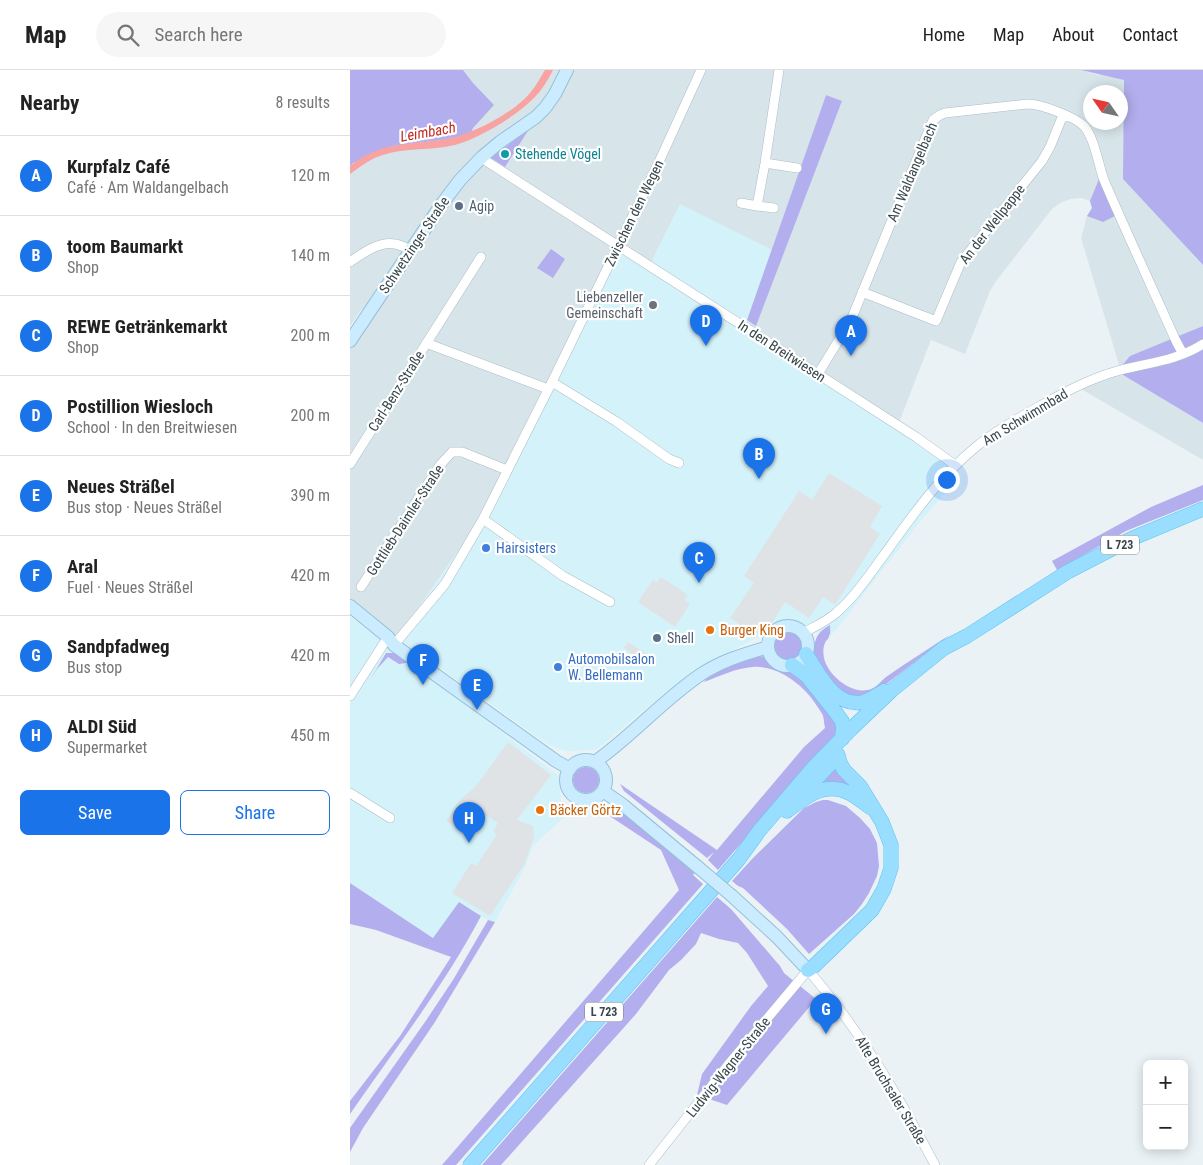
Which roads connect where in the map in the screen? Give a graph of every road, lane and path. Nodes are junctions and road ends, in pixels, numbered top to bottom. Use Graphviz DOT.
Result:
graph roads {
  1 [pos="566,70"];
  2 [pos="701,70"];
  3 [pos="779,70"];
  4 [pos="1063,115"];
  5 [pos="482,157"];
  6 [pos="766,163"];
  7 [pos="797,168"];
  8 [pos="741,203"];
  9 [pos="757,206"];
  10 [pos="774,208"];
  11 [pos="618,246"];
  12 [pos="411,250"];
  13 [pos="481,257"];
  14 [pos="350,262"];
  15 [pos="862,292"];
  16 [pos="350,341"];
  17 [pos="426,343"];
  18 [pos="1203,344"];
  19 [pos="1183,354"];
  20 [pos="818,374"];
  21 [pos="550,385"];
  22 [pos="679,463"];
  23 [pos="350,464"];
  24 [pos="955,465"];
  25 [pos="507,470"];
  26 [pos="1203,509"];
  27 [pos="483,519"];
  28 [pos="361,587"];
  29 [pos="610,602"];
  30 [pos="350,606"];
  31 [pos="803,633"];
  32 [pos="967,636"];
  33 [pos="391,641"];
  34 [pos="768,647"];
  35 [pos="806,654"];
  36 [pos="792,665"];
  37 [pos="892,690"];
  38 [pos="350,696"];
  39 [pos="842,739"];
  40 [pos="623,740"];
  41 [pos="838,756"];
  42 [pos="595,762"];
  43 [pos="570,769"];
  44 [pos="605,772"];
  45 [pos="603,791"];
  46 [pos="350,793"];
  47 [pos="787,811"];
  48 [pos="876,811"];
  49 [pos="390,818"];
  50 [pos="739,858"];
  51 [pos="808,970"];
  52 [pos="470,1165"];
  53 [pos="650,1165"];
  54 [pos="935,1165"];
  1 -- 5 [label="street, Schwetzinger Straße"];
  2 -- 11 [label="street, Zwischen den Wegen"];
  3 -- 6 [label="street"];
  4 -- 15 [label="street, Am Waldangelbach"];
  4 -- 15 [label="street, An der Wellpappe"];
  4 -- 19 [label="street, Am Waldangelbach"];
  5 -- 11 [label="street, In den Breitwiesen"];
  5 -- 12 [label="street, Schwetzinger Straße"];
  6 -- 7 [label="street"];
  6 -- 9 [label="street"];
  8 -- 9 [label="street"];
  9 -- 10 [label="street"];
  11 -- 20 [label="street, In den Breitwiesen"];
  11 -- 21 [label="street, Zwischen den Wegen"];
  12 -- 14 [label="street"];
  12 -- 16 [label="street, Schwetzinger Straße"];
  13 -- 17 [label="street, Carl-Benz-Straße"];
  15 -- 20 [label="street, Am Waldangelbach"];
  17 -- 21 [label="street, Carl-Benz-Straße"];
  17 -- 23 [label="street, Carl-Benz-Straße"];
  18 -- 19 [label="street, Am Schwimmbad"];
  19 -- 24 [label="street, Am Schwimmbad"];
  20 -- 24 [label="street, In den Breitwiesen"];
  21 -- 22 [label="street"];
  21 -- 25 [label="street, Zwischen den Wegen"];
  24 -- 31 [label="street, Am Schwimmbad"];
  25 -- 27 [label="street, Zwischen den Wegen"];
  25 -- 28 [label="street, Gottlieb-Daimler-Straße"];
  26 -- 32 [label="main road, L 723"];
  27 -- 29 [label="street"];
  27 -- 33 [label="street, Zwischen den Wegen"];
  30 -- 33 [label="street"];
  31 -- 34 [label="street"];
  31 -- 35 [label="street"];
  32 -- 37 [label="main road, L 723"];
  32 -- 41 [label="main road, L 723"];
  33 -- 38 [label="street, Zwischen den Wegen"];
  33 -- 43 [label="street"];
  34 -- 36 [label="street"];
  34 -- 40 [label="street"];
  35 -- 36 [label="street"];
  35 -- 37 [label="main road"];
  36 -- 39 [label="main road"];
  37 -- 39 [label="main road, L 723"];
  39 -- 50 [label="main road, L 723"];
  40 -- 42 [label="street"];
  40 -- 44 [label="street"];
  41 -- 47 [label="main road, L 723"];
  41 -- 48 [label="main road"];
  42 -- 43 [label="street"];
  42 -- 44 [label="street"];
  43 -- 45 [label="street"];
  44 -- 45 [label="street"];
  45 -- 51 [label="street, bridge"];
  46 -- 49 [label="street"];
  47 -- 48 [label="main road"];
  47 -- 50 [label="main road, L 723"];
  48 -- 51 [label="main road"];
  50 -- 52 [label="main road, L 723"];
  51 -- 53 [label="street, Ludwig-Wagner-Straße"];
  51 -- 54 [label="street, Alte Bruchsaler Straße"];
}
